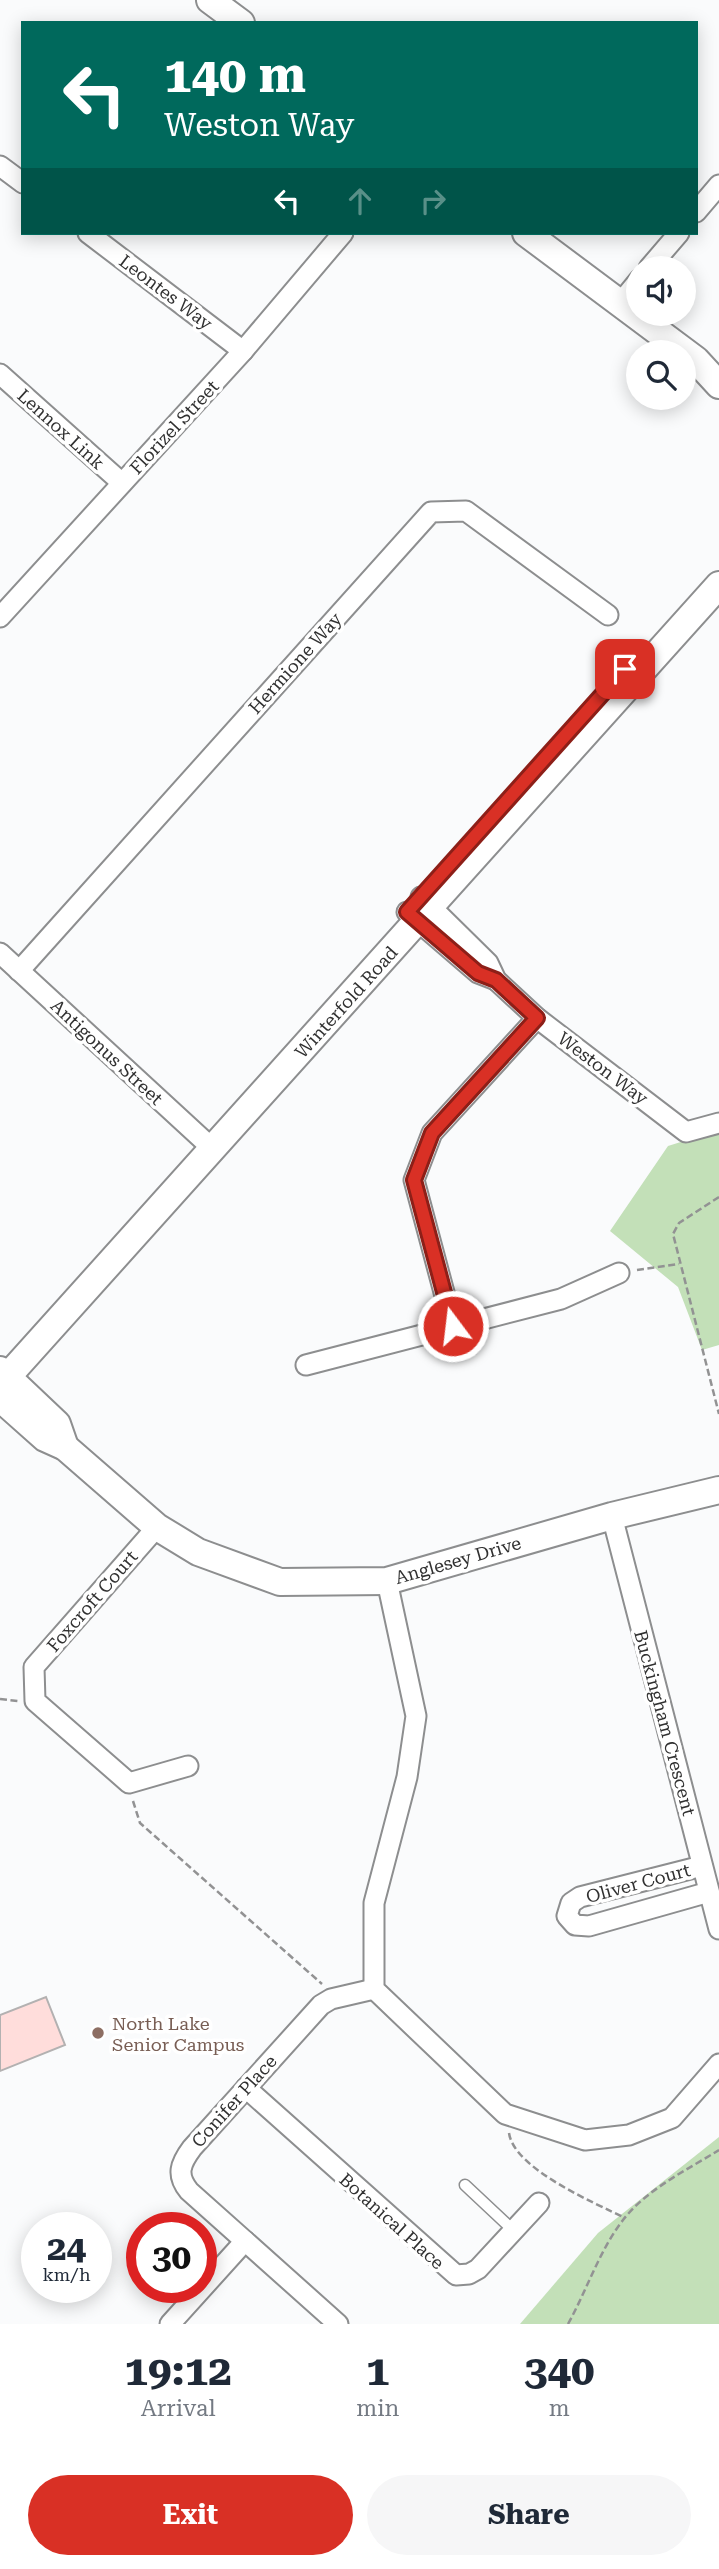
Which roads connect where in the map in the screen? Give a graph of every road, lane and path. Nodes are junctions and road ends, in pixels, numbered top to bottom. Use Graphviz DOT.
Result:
graph roads {
  1 [pos="210,0"];
  2 [pos="238,21"];
  3 [pos="0,166"];
  4 [pos="21,182"];
  5 [pos="719,186"];
  6 [pos="698,210"];
  7 [pos="91,235"];
  8 [pos="341,235"];
  9 [pos="529,235"];
  10 [pos="677,235"];
  11 [pos="659,256"];
  12 [pos="626,296"];
  13 [pos="621,302"];
  14 [pos="243,352"];
  15 [pos="707,363"];
  16 [pos="0,374"];
  17 [pos="719,385"];
  18 [pos="122,483"];
  19 [pos="719,565"];
  20 [pos="719,585"];
  21 [pos="608,615"];
  22 [pos="0,617"];
  23 [pos="419,909"];
  24 [pos="0,953"];
  25 [pos="19,971"];
  26 [pos="537,1018"];
  27 [pos="719,1123"];
  28 [pos="208,1145"];
  29 [pos="719,1197"];
  30 [pos="679,1264"];
  31 [pos="619,1273"];
  32 [pos="453,1326"];
  33 [pos="306,1364"];
  34 [pos="2,1378"];
  35 [pos="719,1414"];
  36 [pos="719,1490"];
  37 [pos="612,1516"];
  38 [pos="157,1527"];
  39 [pos="387,1581"];
  40 [pos="188,1766"];
  41 [pos="128,1783"];
  42 [pos="702,1866"];
  43 [pos="709,1892"];
  44 [pos="719,1929"];
  45 [pos="374,1989"];
  46 [pos="330,1991"];
  47 [pos="719,2064"];
  48 [pos="246,2088"];
  49 [pos="511,2116"];
  50 [pos="719,2150"];
  51 [pos="465,2185"];
  52 [pos="538,2203"];
  53 [pos="625,2218"];
  54 [pos="513,2230"];
  55 [pos="245,2241"];
  56 [pos="177,2321"];
  57 [pos="338,2324"];
  58 [pos="568,2324"];
  1 -- 2 [label="main road"];
  3 -- 4 [label="street"];
  5 -- 6 [label="street"];
  7 -- 14 [label="street, Leontes Way"];
  8 -- 14 [label="street, Florizel Street"];
  9 -- 13 [label="main road"];
  10 -- 11 [label="street"];
  12 -- 13 [label="street"];
  13 -- 15 [label="main road"];
  14 -- 18 [label="street, Florizel Street"];
  15 -- 17 [label="main road"];
  16 -- 18 [label="street, Lennox Link"];
  18 -- 22 [label="street, Florizel Street"];
  19 -- 23 [label="main road, Winterfold Road"];
  20 -- 23 [label="main road, Winterfold Road"];
  21 -- 25 [label="street, Hermione Way"];
  23 -- 26 [label="street, Weston Way"];
  23 -- 28 [label="main road, Winterfold Road"];
  24 -- 25 [label="street, Antigonus Street"];
  25 -- 28 [label="street, Antigonus Street"];
  26 -- 27 [label="street, Weston Way"];
  26 -- 32 [label="street"];
  28 -- 34 [label="main road, Winterfold Road"];
  29 -- 30 [label="path"];
  30 -- 31 [label="path"];
  30 -- 35 [label="path"];
  31 -- 32 [label="street"];
  32 -- 33 [label="street"];
  34 -- 38 [label="main road, Anglesey Drive"];
  36 -- 37 [label="main road, Anglesey Drive"];
  37 -- 39 [label="main road, Anglesey Drive"];
  37 -- 42 [label="street, Buckingham Crescent"];
  38 -- 39 [label="main road, Anglesey Drive"];
  38 -- 41 [label="street, Foxcroft Court"];
  39 -- 45 [label="street"];
  40 -- 41 [label="street"];
  41 -- 46 [label="path"];
  42 -- 43 [label="street, Buckingham Crescent"];
  42 -- 43 [label="street, Oliver Court"];
  43 -- 44 [label="street, Buckingham Crescent"];
  45 -- 48 [label="street, Conifer Place"];
  45 -- 49 [label="street"];
  47 -- 49 [label="street"];
  48 -- 54 [label="street, Botanical Place"];
  48 -- 55 [label="street, Conifer Place"];
  49 -- 53 [label="path"];
  50 -- 53 [label="path"];
  51 -- 54 [label="lane"];
  52 -- 54 [label="street, Botanical Place"];
  53 -- 58 [label="path"];
  55 -- 56 [label="street"];
  55 -- 57 [label="street, Conifer Place"];
}
